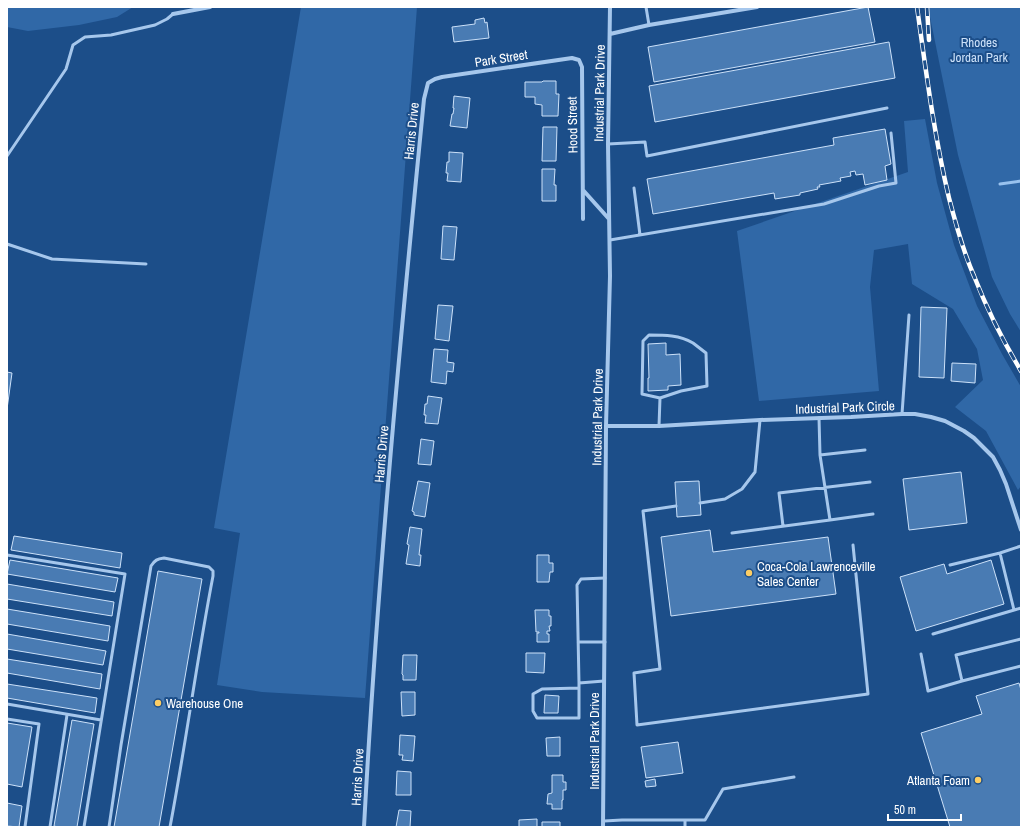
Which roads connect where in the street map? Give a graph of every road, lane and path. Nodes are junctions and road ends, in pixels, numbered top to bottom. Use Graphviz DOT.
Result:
graph roads {
  1 [pos="210,7"];
  2 [pos="610,7"];
  3 [pos="646,7"];
  4 [pos="757,7"];
  5 [pos="173,14"];
  6 [pos="649,25"];
  7 [pos="610,34"];
  8 [pos="579,60"];
  9 [pos="428,83"];
  10 [pos="887,108"];
  11 [pos="891,133"];
  12 [pos="608,144"];
  13 [pos="7,156"];
  14 [pos="634,188"];
  15 [pos="583,190"];
  16 [pos="583,219"];
  17 [pos="609,219"];
  18 [pos="640,235"];
  19 [pos="610,240"];
  20 [pos="7,244"];
  21 [pos="146,264"];
  22 [pos="909,315"];
  23 [pos="660,398"];
  24 [pos="902,414"];
  25 [pos="819,418"];
  26 [pos="760,420"];
  27 [pos="606,426"];
  28 [pos="659,426"];
  29 [pos="864,450"];
  30 [pos="820,455"];
  31 [pos="870,482"];
  32 [pos="825,488"];
  33 [pos="700,503"];
  34 [pos="676,506"];
  35 [pos="873,514"];
  36 [pos="830,520"];
  37 [pos="783,526"];
  38 [pos="1021,530"];
  39 [pos="732,533"];
  40 [pos="853,545"];
  41 [pos="1021,546"];
  42 [pos="1000,553"];
  43 [pos="7,555"];
  44 [pos="950,565"];
  45 [pos="605,578"];
  46 [pos="1021,608"];
  47 [pos="1014,610"];
  48 [pos="933,634"];
  49 [pos="1021,639"];
  50 [pos="578,642"];
  51 [pos="605,642"];
  52 [pos="921,654"];
  53 [pos="1021,666"];
  54 [pos="604,681"];
  55 [pos="962,681"];
  56 [pos="579,683"];
  57 [pos="579,688"];
  58 [pos="7,704"];
  59 [pos="67,714"];
  60 [pos="7,718"];
  61 [pos="100,720"];
  62 [pos="794,777"];
  63 [pos="685,820"];
  64 [pos="604,822"];
  65 [pos="25,827"];
  66 [pos="50,827"];
  67 [pos="84,827"];
  68 [pos="109,827"];
  69 [pos="170,827"];
  70 [pos="364,827"];
  71 [pos="604,827"];
  72 [pos="685,827"];
  1 -- 5 [label="street"];
  2 -- 7 [label="street, Industrial Park Drive"];
  3 -- 6 [label="lane"];
  4 -- 6 [label="street"];
  5 -- 13 [label="lane"];
  6 -- 7 [label="street"];
  7 -- 12 [label="street, Industrial Park Drive"];
  8 -- 9 [label="street, Park Street"];
  8 -- 15 [label="street, Hood Street"];
  9 -- 70 [label="street, Harris Drive"];
  10 -- 12 [label="lane"];
  11 -- 18 [label="lane"];
  12 -- 17 [label="street, Industrial Park Drive"];
  14 -- 18 [label="lane"];
  15 -- 16 [label="street, Hood Street"];
  15 -- 17 [label="street"];
  17 -- 19 [label="street, Industrial Park Drive"];
  18 -- 19 [label="lane"];
  19 -- 27 [label="street, Industrial Park Drive"];
  20 -- 21 [label="lane"];
  22 -- 24 [label="lane"];
  23 -- 23 [label="lane"];
  23 -- 28 [label="lane"];
  24 -- 25 [label="street, Industrial Park Circle"];
  24 -- 38 [label="street, Industrial Park Circle"];
  25 -- 26 [label="street, Industrial Park Circle"];
  25 -- 30 [label="lane"];
  26 -- 28 [label="street, Industrial Park Circle"];
  26 -- 33 [label="lane"];
  27 -- 28 [label="street, Industrial Park Circle"];
  27 -- 45 [label="street, Industrial Park Drive"];
  29 -- 30 [label="lane"];
  30 -- 32 [label="lane"];
  31 -- 32 [label="lane"];
  32 -- 36 [label="lane"];
  32 -- 37 [label="lane"];
  34 -- 40 [label="lane"];
  35 -- 36 [label="lane"];
  36 -- 37 [label="lane"];
  37 -- 39 [label="lane"];
  41 -- 42 [label="lane"];
  42 -- 44 [label="lane"];
  42 -- 47 [label="lane"];
  43 -- 61 [label="lane"];
  45 -- 50 [label="lane"];
  45 -- 51 [label="street, Industrial Park Drive"];
  46 -- 47 [label="lane"];
  47 -- 48 [label="lane"];
  49 -- 55 [label="lane"];
  50 -- 51 [label="lane"];
  50 -- 56 [label="lane"];
  51 -- 54 [label="street, Industrial Park Drive"];
  52 -- 55 [label="lane"];
  53 -- 55 [label="lane"];
  54 -- 56 [label="lane"];
  54 -- 64 [label="street, Industrial Park Drive"];
  56 -- 57 [label="lane"];
  57 -- 57 [label="lane"];
  58 -- 59 [label="lane"];
  59 -- 61 [label="lane"];
  59 -- 66 [label="lane"];
  60 -- 65 [label="lane"];
  61 -- 67 [label="lane"];
  62 -- 63 [label="lane"];
  63 -- 64 [label="lane"];
  63 -- 72 [label="lane"];
  64 -- 71 [label="street, Industrial Park Drive"];
  68 -- 69 [label="lane"];
}
